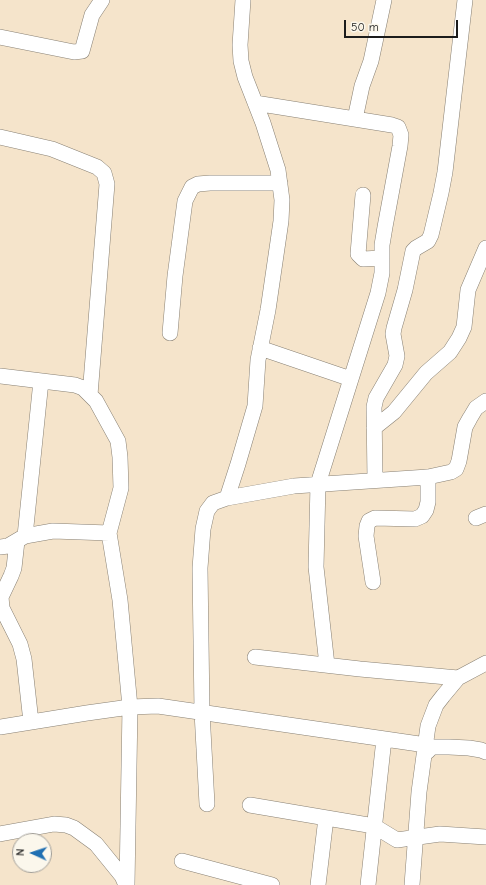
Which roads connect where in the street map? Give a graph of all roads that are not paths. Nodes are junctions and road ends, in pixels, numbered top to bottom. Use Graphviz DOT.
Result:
graph roads {
  1 [pos="102,0"];
  2 [pos="243,0"];
  3 [pos="384,0"];
  4 [pos="465,0"];
  5 [pos="0,37"];
  6 [pos="255,103"];
  7 [pos="355,119"];
  8 [pos="0,137"];
  9 [pos="280,183"];
  10 [pos="363,195"];
  11 [pos="486,248"];
  12 [pos="382,258"];
  13 [pos="170,333"];
  14 [pos="260,348"];
  15 [pos="0,376"];
  16 [pos="351,379"];
  17 [pos="41,381"];
  18 [pos="90,395"];
  19 [pos="486,401"];
  20 [pos="374,428"];
  21 [pos="428,477"];
  22 [pos="375,480"];
  23 [pos="318,484"];
  24 [pos="227,498"];
  25 [pos="109,533"];
  26 [pos="21,538"];
  27 [pos="0,547"];
  28 [pos="373,582"];
  29 [pos="3,618"];
  30 [pos="254,657"];
  31 [pos="486,662"];
  32 [pos="327,665"];
  33 [pos="458,678"];
  34 [pos="130,708"];
  35 [pos="202,712"];
  36 [pos="31,722"];
  37 [pos="0,727"];
  38 [pos="384,739"];
  39 [pos="426,746"];
  40 [pos="486,752"];
  41 [pos="207,804"];
  42 [pos="250,805"];
  43 [pos="326,818"];
  44 [pos="374,826"];
  45 [pos="0,834"];
  46 [pos="416,837"];
  47 [pos="486,837"];
  48 [pos="182,862"];
  49 [pos="240,881"];
  50 [pos="126,885"];
  51 [pos="272,885"];
  52 [pos="318,885"];
  53 [pos="368,885"];
  54 [pos="412,885"];
  1 -- 5 [label="street"];
  2 -- 6 [label="street"];
  3 -- 7 [label="street"];
  4 -- 20 [label="street"];
  6 -- 7 [label="street"];
  6 -- 9 [label="street"];
  7 -- 12 [label="street"];
  8 -- 18 [label="street"];
  9 -- 13 [label="street"];
  9 -- 14 [label="street"];
  10 -- 12 [label="street"];
  11 -- 20 [label="street"];
  12 -- 16 [label="street"];
  14 -- 16 [label="street"];
  14 -- 24 [label="street"];
  15 -- 17 [label="street"];
  16 -- 23 [label="street"];
  17 -- 18 [label="street"];
  17 -- 26 [label="street"];
  18 -- 25 [label="street"];
  19 -- 21 [label="street"];
  20 -- 22 [label="street"];
  21 -- 22 [label="street"];
  21 -- 28 [label="street"];
  22 -- 23 [label="street"];
  23 -- 24 [label="street"];
  23 -- 32 [label="street"];
  24 -- 35 [label="street"];
  25 -- 26 [label="street"];
  25 -- 34 [label="street"];
  26 -- 27 [label="street"];
  26 -- 29 [label="street"];
  29 -- 36 [label="street"];
  30 -- 32 [label="street"];
  31 -- 33 [label="street"];
  32 -- 33 [label="street"];
  33 -- 39 [label="street"];
  34 -- 35 [label="street"];
  34 -- 36 [label="street"];
  34 -- 50 [label="street"];
  35 -- 38 [label="street"];
  35 -- 41 [label="street"];
  36 -- 37 [label="street"];
  38 -- 39 [label="street"];
  38 -- 44 [label="street"];
  39 -- 40 [label="street"];
  39 -- 46 [label="street"];
  42 -- 43 [label="street"];
  43 -- 44 [label="street"];
  43 -- 52 [label="street"];
  44 -- 46 [label="street"];
  44 -- 53 [label="street"];
  45 -- 50 [label="street"];
  46 -- 47 [label="street"];
  46 -- 54 [label="street"];
  48 -- 49 [label="street"];
  49 -- 51 [label="street"];
}
